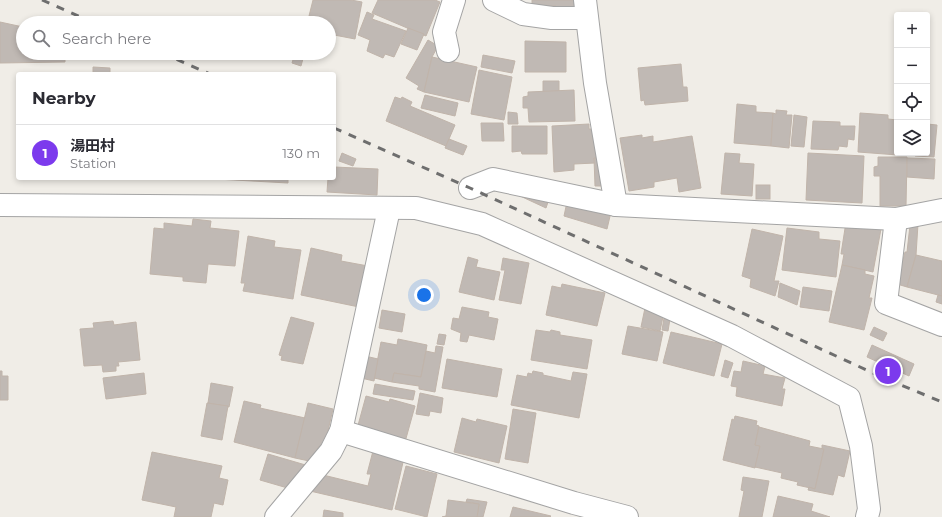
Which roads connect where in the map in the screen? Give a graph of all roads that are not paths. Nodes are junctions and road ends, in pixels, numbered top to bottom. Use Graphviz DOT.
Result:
graph roads {
  1 [pos="454,0"];
  2 [pos="494,0"];
  3 [pos="586,9"];
  4 [pos="448,51"];
  5 [pos="470,188"];
  6 [pos="0,205"];
  7 [pos="616,205"];
  8 [pos="390,208"];
  9 [pos="942,210"];
  10 [pos="896,219"];
  11 [pos="942,325"];
  12 [pos="341,431"];
  13 [pos="571,510"];
  14 [pos="276,517"];
  15 [pos="627,517"];
  16 [pos="867,517"];
  1 -- 4 [label="street"];
  2 -- 3 [label="street"];
  3 -- 7 [label="street"];
  5 -- 7 [label="street"];
  6 -- 8 [label="street"];
  7 -- 10 [label="street"];
  8 -- 12 [label="street"];
  8 -- 16 [label="street"];
  9 -- 10 [label="street"];
  10 -- 11 [label="street"];
  12 -- 13 [label="street"];
  12 -- 14 [label="street"];
  13 -- 15 [label="street"];
}
